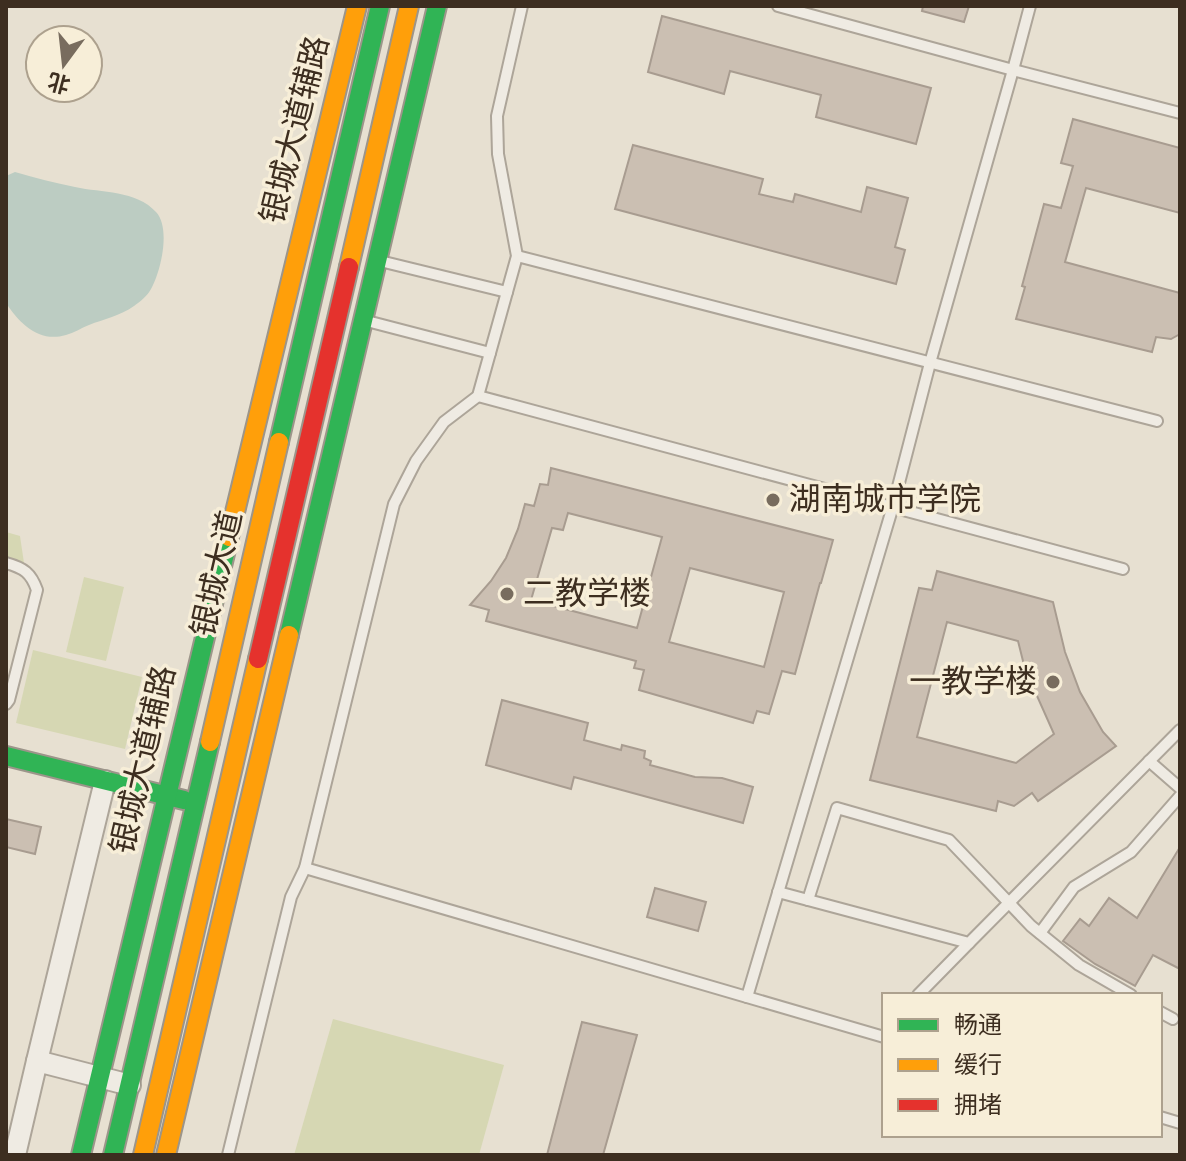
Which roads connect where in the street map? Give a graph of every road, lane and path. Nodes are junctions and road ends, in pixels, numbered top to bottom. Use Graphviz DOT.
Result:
graph roads {
  1 [pos="357,6"];
  2 [pos="380,6"];
  3 [pos="409,6"];
  4 [pos="437,6"];
  5 [pos="522,6"];
  6 [pos="778,6"];
  7 [pos="1030,6"];
  8 [pos="1013,70"];
  9 [pos="1180,113"];
  10 [pos="352,254"];
  11 [pos="517,256"];
  12 [pos="507,292"];
  13 [pos="338,314"];
  14 [pos="490,353"];
  15 [pos="930,363"];
  16 [pos="478,396"];
  17 [pos="1157,421"];
  18 [pos="893,506"];
  19 [pos="6,563"];
  20 [pos="1123,569"];
  21 [pos="6,704"];
  22 [pos="1180,730"];
  23 [pos="6,756"];
  24 [pos="1149,761"];
  25 [pos="105,781"];
  26 [pos="1180,788"];
  27 [pos="166,796"];
  28 [pos="1180,796"];
  29 [pos="196,803"];
  30 [pos="224,810"];
  31 [pos="305,868"];
  32 [pos="778,892"];
  33 [pos="808,900"];
  34 [pos="1009,903"];
  35 [pos="1040,933"];
  36 [pos="969,943"];
  37 [pos="920,993"];
  38 [pos="1128,993"];
  39 [pos="747,997"];
  40 [pos="1162,1013"];
  41 [pos="1173,1019"];
  42 [pos="882,1036"];
  43 [pos="37,1061"];
  44 [pos="100,1077"];
  45 [pos="130,1085"];
  46 [pos="15,1155"];
  47 [pos="81,1155"];
  48 [pos="113,1155"];
  49 [pos="143,1155"];
  50 [pos="166,1155"];
  51 [pos="228,1155"];
  1 -- 27 [label="street, 银城大道辅路"];
  2 -- 29 [label="street, 银城大道"];
  3 -- 10 [label="street, 银城大道"];
  4 -- 50 [label="street"];
  5 -- 11 [label="lane"];
  6 -- 8 [label="lane"];
  7 -- 8 [label="lane"];
  8 -- 9 [label="lane"];
  8 -- 15 [label="lane"];
  10 -- 12 [label="lane"];
  10 -- 13 [label="street, 银城大道"];
  11 -- 12 [label="lane"];
  11 -- 15 [label="lane"];
  12 -- 14 [label="lane"];
  13 -- 14 [label="lane"];
  13 -- 30 [label="street, 银城大道"];
  14 -- 16 [label="lane"];
  15 -- 17 [label="lane"];
  15 -- 18 [label="lane"];
  16 -- 18 [label="lane"];
  16 -- 31 [label="lane"];
  18 -- 20 [label="lane"];
  18 -- 32 [label="lane"];
  19 -- 21 [label="lane"];
  22 -- 24 [label="lane"];
  23 -- 25 [label="street"];
  24 -- 26 [label="lane"];
  24 -- 34 [label="lane"];
  25 -- 27 [label="street"];
  25 -- 43 [label="street"];
  27 -- 29 [label="street"];
  27 -- 44 [label="street, 银城大道辅路"];
  28 -- 35 [label="lane"];
  29 -- 30 [label="street"];
  29 -- 45 [label="street, 银城大道"];
  30 -- 49 [label="street, 银城大道"];
  31 -- 39 [label="lane"];
  31 -- 51 [label="lane"];
  32 -- 33 [label="lane"];
  32 -- 39 [label="lane"];
  33 -- 34 [label="lane"];
  33 -- 36 [label="lane"];
  34 -- 35 [label="lane"];
  34 -- 36 [label="lane"];
  35 -- 38 [label="lane"];
  36 -- 37 [label="lane"];
  39 -- 42 [label="lane"];
  40 -- 41 [label="lane"];
  43 -- 44 [label="street"];
  43 -- 46 [label="street"];
  44 -- 45 [label="street"];
  44 -- 47 [label="street, 银城大道辅路"];
  45 -- 48 [label="street, 银城大道"];
}
